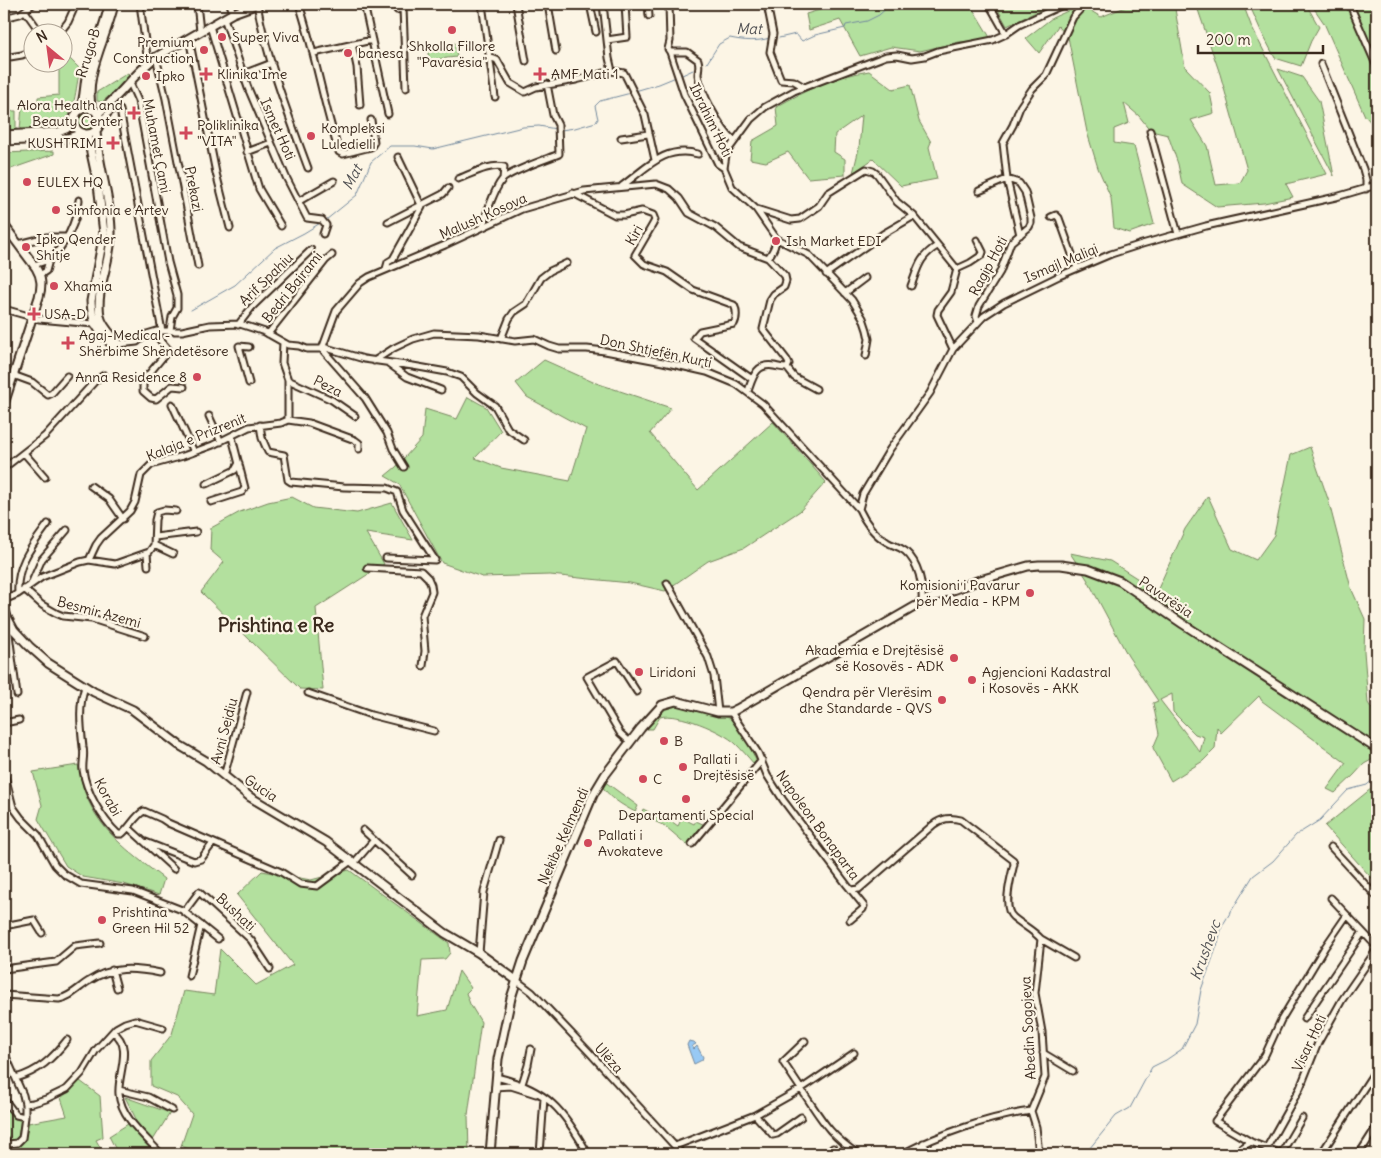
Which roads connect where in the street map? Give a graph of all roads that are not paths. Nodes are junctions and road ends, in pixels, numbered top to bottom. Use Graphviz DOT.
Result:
graph roads {
  1 [pos="33,4"];
  2 [pos="76,4"];
  3 [pos="109,4"];
  4 [pos="114,4"];
  5 [pos="140,4"];
  6 [pos="196,4"];
  7 [pos="230,4"];
  8 [pos="257,4"];
  9 [pos="299,4"];
  10 [pos="364,4"];
  11 [pos="396,4"];
  12 [pos="482,4"];
  13 [pos="516,4"];
  14 [pos="548,4"];
  15 [pos="590,4"];
  16 [pos="603,4"];
  17 [pos="625,4"];
  18 [pos="648,4"];
  19 [pos="669,4"];
  20 [pos="767,4"];
  21 [pos="989,4"];
  22 [pos="1065,4"];
  23 [pos="1084,4"];
  24 [pos="1350,5"];
  25 [pos="26,11"];
  26 [pos="233,13"];
  27 [pos="649,16"];
  28 [pos="4,18"];
  29 [pos="224,18"];
  30 [pos="33,22"];
  31 [pos="68,22"];
  32 [pos="210,26"];
  33 [pos="200,31"];
  34 [pos="596,32"];
  35 [pos="1006,34"];
  36 [pos="190,38"];
  37 [pos="372,40"];
  38 [pos="608,40"];
  39 [pos="352,44"];
  40 [pos="556,51"];
  41 [pos="670,52"];
  42 [pos="314,53"];
  43 [pos="22,55"];
  44 [pos="156,57"];
  45 [pos="489,57"];
  46 [pos="4,58"];
  47 [pos="526,61"];
  48 [pos="148,63"];
  49 [pos="272,63"];
  50 [pos="1321,64"];
  51 [pos="1377,67"];
  52 [pos="612,72"];
  53 [pos="242,74"];
  54 [pos="130,83"];
  55 [pos="547,84"];
  56 [pos="804,87"];
  57 [pos="406,88"];
  58 [pos="495,97"];
  59 [pos="360,105"];
  60 [pos="80,110"];
  61 [pos="388,114"];
  62 [pos="96,115"];
  63 [pos="372,120"];
  64 [pos="74,122"];
  65 [pos="96,130"];
  66 [pos="1150,132"];
  67 [pos="85,134"];
  68 [pos="648,134"];
  69 [pos="4,135"];
  70 [pos="621,138"];
  71 [pos="4,141"];
  72 [pos="734,141"];
  73 [pos="271,143"];
  74 [pos="247,152"];
  75 [pos="698,154"];
  76 [pos="398,157"];
  77 [pos="655,160"];
  78 [pos="308,168"];
  79 [pos="724,168"];
  80 [pos="458,179"];
  81 [pos="503,179"];
  82 [pos="1007,179"];
  83 [pos="334,181"];
  84 [pos="1377,185"];
  85 [pos="448,188"];
  86 [pos="620,188"];
  87 [pos="1366,189"];
  88 [pos="979,191"];
  89 [pos="573,193"];
  90 [pos="79,200"];
  91 [pos="299,201"];
  92 [pos="422,206"];
  93 [pos="756,209"];
  94 [pos="914,216"];
  95 [pos="1051,217"];
  96 [pos="388,222"];
  97 [pos="4,225"];
  98 [pos="280,226"];
  99 [pos="483,227"];
  100 [pos="230,228"];
  101 [pos="324,234"];
  102 [pos="1178,234"];
  103 [pos="1020,235"];
  104 [pos="66,237"];
  105 [pos="775,238"];
  106 [pos="978,240"];
  107 [pos="18,244"];
  108 [pos="937,246"];
  109 [pos="311,250"];
  110 [pos="332,255"];
  111 [pos="768,258"];
  112 [pos="49,260"];
  113 [pos="567,264"];
  114 [pos="34,265"];
  115 [pos="198,266"];
  116 [pos="1077,268"];
  117 [pos="386,269"];
  118 [pos="957,269"];
  119 [pos="826,274"];
  120 [pos="40,275"];
  121 [pos="865,278"];
  122 [pos="911,286"];
  123 [pos="845,293"];
  124 [pos="4,309"];
  125 [pos="32,318"];
  126 [pos="978,322"];
  127 [pos="94,324"];
  128 [pos="238,325"];
  129 [pos="170,330"];
  130 [pos="162,331"];
  131 [pos="154,333"];
  132 [pos="268,334"];
  133 [pos="501,339"];
  134 [pos="283,342"];
  135 [pos="119,344"];
  136 [pos="249,347"];
  137 [pos="322,348"];
  138 [pos="953,349"];
  139 [pos="866,356"];
  140 [pos="374,360"];
  141 [pos="388,363"];
  142 [pos="786,368"];
  143 [pos="13,375"];
  144 [pos="104,375"];
  145 [pos="67,376"];
  146 [pos="752,379"];
  147 [pos="288,380"];
  148 [pos="249,383"];
  149 [pos="184,387"];
  150 [pos="816,389"];
  151 [pos="442,390"];
  152 [pos="748,392"];
  153 [pos="4,404"];
  154 [pos="172,404"];
  155 [pos="209,416"];
  156 [pos="354,416"];
  157 [pos="288,420"];
  158 [pos="260,425"];
  159 [pos="232,437"];
  160 [pos="524,440"];
  161 [pos="221,442"];
  162 [pos="359,448"];
  163 [pos="194,452"];
  164 [pos="24,453"];
  165 [pos="239,462"];
  166 [pos="404,467"];
  167 [pos="4,468"];
  168 [pos="45,477"];
  169 [pos="206,484"];
  170 [pos="91,486"];
  171 [pos="212,502"];
  172 [pos="859,509"];
  173 [pos="176,512"];
  174 [pos="123,519"];
  175 [pos="48,524"];
  176 [pos="67,530"];
  177 [pos="196,532"];
  178 [pos="155,537"];
  179 [pos="154,545"];
  180 [pos="146,553"];
  181 [pos="173,554"];
  182 [pos="386,558"];
  183 [pos="88,560"];
  184 [pos="148,566"];
  185 [pos="367,568"];
  186 [pos="667,582"];
  187 [pos="31,584"];
  188 [pos="24,589"];
  189 [pos="18,594"];
  190 [pos="4,600"];
  191 [pos="919,603"];
  192 [pos="4,607"];
  193 [pos="7,617"];
  194 [pos="145,636"];
  195 [pos="423,666"];
  196 [pos="85,687"];
  197 [pos="247,692"];
  198 [pos="637,692"];
  199 [pos="308,693"];
  200 [pos="17,695"];
  201 [pos="718,712"];
  202 [pos="731,712"];
  203 [pos="20,720"];
  204 [pos="4,723"];
  205 [pos="434,731"];
  206 [pos="630,742"];
  207 [pos="1377,749"];
  208 [pos="762,760"];
  209 [pos="4,772"];
  210 [pos="224,776"];
  211 [pos="129,828"];
  212 [pos="362,830"];
  213 [pos="374,840"];
  214 [pos="499,840"];
  215 [pos="143,841"];
  216 [pos="213,843"];
  217 [pos="692,844"];
  218 [pos="1331,847"];
  219 [pos="352,862"];
  220 [pos="174,870"];
  221 [pos="412,875"];
  222 [pos="852,890"];
  223 [pos="1377,897"];
  224 [pos="1331,898"];
  225 [pos="184,912"];
  226 [pos="1348,915"];
  227 [pos="850,920"];
  228 [pos="201,925"];
  229 [pos="4,926"];
  230 [pos="1363,932"];
  231 [pos="42,933"];
  232 [pos="1041,938"];
  233 [pos="218,940"];
  234 [pos="100,943"];
  235 [pos="1377,948"];
  236 [pos="479,953"];
  237 [pos="1074,958"];
  238 [pos="270,969"];
  239 [pos="4,970"];
  240 [pos="112,970"];
  241 [pos="160,973"];
  242 [pos="189,976"];
  243 [pos="516,980"];
  244 [pos="117,988"];
  245 [pos="4,995"];
  246 [pos="1304,1019"];
  247 [pos="163,1028"];
  248 [pos="113,1032"];
  249 [pos="67,1040"];
  250 [pos="805,1042"];
  251 [pos="531,1049"];
  252 [pos="4,1052"];
  253 [pos="854,1053"];
  254 [pos="1043,1053"];
  255 [pos="1377,1068"];
  256 [pos="1073,1071"];
  257 [pos="496,1077"];
  258 [pos="16,1078"];
  259 [pos="521,1086"];
  260 [pos="495,1087"];
  261 [pos="801,1089"];
  262 [pos="119,1090"];
  263 [pos="543,1097"];
  264 [pos="4,1099"];
  265 [pos="25,1104"];
  266 [pos="172,1110"];
  267 [pos="1031,1111"];
  268 [pos="755,1115"];
  269 [pos="25,1117"];
  270 [pos="801,1117"];
  271 [pos="1302,1118"];
  272 [pos="1377,1126"];
  273 [pos="4,1140"];
  274 [pos="1251,1142"];
  275 [pos="923,1143"];
  276 [pos="675,1146"];
  277 [pos="833,1148"];
  278 [pos="1267,1151"];
  279 [pos="161,1154"];
  280 [pos="490,1154"];
  281 [pos="540,1154"];
  282 [pos="588,1154"];
  283 [pos="682,1154"];
  284 [pos="826,1154"];
  285 [pos="858,1154"];
  286 [pos="902,1154"];
  287 [pos="930,1154"];
  288 [pos="1039,1154"];
  289 [pos="1232,1154"];
  290 [pos="1281,1154"];
  291 [pos="1321,1154"];
  292 [pos="1359,1154"];
  1 -- 25 [label="street"];
  2 -- 31 [label="street"];
  3 -- 60 [label="street, Rruga B"];
  4 -- 62 [label="street, Rruga B"];
  5 -- 48 [label="street"];
  6 -- 33 [label="street"];
  7 -- 26 [label="street"];
  8 -- 26 [label="street"];
  8 -- 49 [label="street"];
  9 -- 42 [label="street"];
  10 -- 37 [label="street"];
  11 -- 57 [label="street"];
  12 -- 45 [label="street"];
  13 -- 47 [label="street"];
  14 -- 40 [label="street"];
  15 -- 34 [label="street"];
  16 -- 38 [label="street"];
  17 -- 38 [label="street"];
  18 -- 27 [label="street"];
  19 -- 41 [label="street"];
  20 -- 56 [label="street"];
  21 -- 35 [label="street"];
  22 -- 35 [label="street"];
  23 -- 82 [label="street"];
  24 -- 51 [label="street"];
  25 -- 28 [label="street"];
  25 -- 30 [label="street"];
  26 -- 29 [label="street"];
  29 -- 32 [label="street"];
  29 -- 53 [label="street, Ismet Hoti"];
  32 -- 33 [label="street"];
  32 -- 74 [label="street"];
  33 -- 36 [label="street"];
  35 -- 56 [label="street"];
  36 -- 44 [label="street"];
  36 -- 100 [label="street"];
  37 -- 39 [label="street"];
  37 -- 61 [label="street"];
  38 -- 52 [label="street"];
  39 -- 42 [label="street"];
  39 -- 59 [label="street"];
  41 -- 72 [label="street"];
  41 -- 79 [label="street, Ibrahim Hoti"];
  42 -- 63 [label="street"];
  43 -- 46 [label="street"];
  44 -- 48 [label="street"];
  44 -- 115 [label="street, Prekazi"];
  45 -- 55 [label="street"];
  45 -- 58 [label="street"];
  48 -- 54 [label="street"];
  49 -- 53 [label="street"];
  49 -- 78 [label="street"];
  50 -- 87 [label="street"];
  52 -- 55 [label="street"];
  52 -- 68 [label="street"];
  53 -- 73 [label="street, Ismet Hoti"];
  54 -- 62 [label="street"];
  54 -- 129 [label="street, Muhamet Çami"];
  55 -- 81 [label="street"];
  56 -- 72 [label="street"];
  60 -- 62 [label="street"];
  60 -- 64 [label="street"];
  62 -- 65 [label="street"];
  62 -- 130 [label="street"];
  64 -- 67 [label="street"];
  64 -- 69 [label="street"];
  65 -- 67 [label="street"];
  65 -- 135 [label="street"];
  66 -- 102 [label="street"];
  67 -- 71 [label="street"];
  67 -- 127 [label="street"];
  68 -- 70 [label="street"];
  68 -- 77 [label="street"];
  72 -- 79 [label="street"];
  73 -- 74 [label="street"];
  73 -- 91 [label="street, Ismet Hoti"];
  74 -- 98 [label="street"];
  75 -- 77 [label="street"];
  76 -- 92 [label="street"];
  77 -- 86 [label="street"];
  79 -- 93 [label="street"];
  80 -- 81 [label="street"];
  81 -- 99 [label="street"];
  82 -- 88 [label="street"];
  82 -- 103 [label="street"];
  82 -- 103 [label="street, Ragip Hoti"];
  83 -- 91 [label="street"];
  84 -- 87 [label="street, Ismajl Maliqi"];
  85 -- 92 [label="street"];
  86 -- 89 [label="street, Malush Kosova"];
  86 -- 111 [label="street, Malush Kosova"];
  87 -- 102 [label="street, Ismajl Maliqi"];
  89 -- 99 [label="street, Malush Kosova"];
  89 -- 146 [label="street, Kiri"];
  90 -- 104 [label="street"];
  91 -- 101 [label="street, Ismet Hoti"];
  92 -- 96 [label="street"];
  92 -- 117 [label="street"];
  93 -- 94 [label="street"];
  93 -- 105 [label="street"];
  94 -- 108 [label="street"];
  94 -- 119 [label="street"];
  95 -- 116 [label="street"];
  97 -- 107 [label="street"];
  99 -- 117 [label="street, Malush Kosova"];
  102 -- 116 [label="street, Ismajl Maliqi"];
  103 -- 126 [label="street, Ragip Hoti"];
  104 -- 107 [label="street"];
  104 -- 112 [label="street"];
  105 -- 111 [label="street"];
  105 -- 119 [label="street"];
  106 -- 118 [label="street"];
  107 -- 114 [label="street"];
  108 -- 118 [label="street"];
  108 -- 122 [label="street"];
  109 -- 128 [label="street, Arif Spahiu"];
  110 -- 132 [label="street, Bedri Bajrami"];
  111 -- 142 [label="street"];
  112 -- 114 [label="street"];
  112 -- 120 [label="street"];
  113 -- 133 [label="street"];
  114 -- 120 [label="street"];
  116 -- 126 [label="street, Ismajl Maliqi"];
  117 -- 137 [label="street, Malush Kosova"];
  118 -- 138 [label="street"];
  119 -- 123 [label="street"];
  120 -- 125 [label="street"];
  121 -- 123 [label="street"];
  123 -- 139 [label="street"];
  124 -- 125 [label="street"];
  125 -- 127 [label="street"];
  125 -- 143 [label="street"];
  126 -- 138 [label="street, Ismajl Maliqi"];
  127 -- 135 [label="street"];
  128 -- 129 [label="street"];
  128 -- 132 [label="street"];
  129 -- 130 [label="street"];
  130 -- 131 [label="street"];
  131 -- 135 [label="street"];
  131 -- 149 [label="street"];
  132 -- 134 [label="street"];
  133 -- 140 [label="street, Don Shtjefën Kurti"];
  133 -- 152 [label="street, Don Shtjefën Kurti"];
  134 -- 137 [label="street"];
  134 -- 147 [label="street"];
  136 -- 148 [label="street"];
  137 -- 140 [label="street"];
  137 -- 166 [label="street"];
  138 -- 172 [label="street, Ismajl Maliqi"];
  140 -- 141 [label="street"];
  141 -- 151 [label="street"];
  141 -- 160 [label="street"];
  142 -- 146 [label="street"];
  142 -- 150 [label="street"];
  143 -- 145 [label="street"];
  143 -- 153 [label="street"];
  144 -- 164 [label="street"];
  146 -- 152 [label="street"];
  147 -- 156 [label="street, Peza"];
  147 -- 157 [label="street"];
  152 -- 172 [label="street, Don Shtjefën Kurti"];
  154 -- 163 [label="street"];
  155 -- 161 [label="street"];
  157 -- 158 [label="street, Kalaja e Prizrenit"];
  157 -- 162 [label="street, Kalaja e Prizrenit"];
  158 -- 159 [label="street, Kalaja e Prizrenit"];
  158 -- 182 [label="street"];
  159 -- 161 [label="street, Kalaja e Prizrenit"];
  159 -- 165 [label="street"];
  161 -- 163 [label="street, Kalaja e Prizrenit"];
  163 -- 174 [label="street, Kalaja e Prizrenit"];
  164 -- 167 [label="street"];
  164 -- 168 [label="street"];
  165 -- 169 [label="street"];
  165 -- 171 [label="street"];
  170 -- 174 [label="street"];
  172 -- 191 [label="street, Don Shtjefën Kurti"];
  173 -- 178 [label="street"];
  174 -- 183 [label="street, Kalaja e Prizrenit"];
  175 -- 189 [label="street"];
  176 -- 187 [label="street"];
  177 -- 178 [label="street"];
  178 -- 179 [label="street"];
  179 -- 180 [label="street"];
  179 -- 181 [label="street"];
  180 -- 183 [label="street"];
  180 -- 184 [label="street"];
  183 -- 187 [label="street"];
  185 -- 195 [label="street"];
  186 -- 201 [label="street"];
  187 -- 188 [label="street"];
  188 -- 189 [label="street"];
  188 -- 194 [label="street, Besmir Azemi"];
  189 -- 190 [label="street"];
  191 -- 202 [label="street, Nekibe Kelmendi"];
  191 -- 207 [label="street, Pavarësia"];
  192 -- 193 [label="street, Gucia"];
  193 -- 196 [label="street, Gucia"];
  193 -- 200 [label="street"];
  196 -- 210 [label="street, Gucia"];
  196 -- 211 [label="street, Korabi"];
  197 -- 210 [label="street, Avni Sejdiu"];
  198 -- 206 [label="street"];
  199 -- 205 [label="street"];
  201 -- 202 [label="street, Nekibe Kelmendi"];
  201 -- 206 [label="street, Nekibe Kelmendi"];
  202 -- 208 [label="street, Napoleon Bonaparta"];
  203 -- 204 [label="street"];
  206 -- 243 [label="street, Nekibe Kelmendi"];
  208 -- 217 [label="street"];
  208 -- 222 [label="street, Napoleon Bonaparta"];
  209 -- 225 [label="street"];
  210 -- 219 [label="street, Gucia"];
  211 -- 215 [label="street"];
  211 -- 216 [label="street, Korabi"];
  212 -- 213 [label="street"];
  213 -- 219 [label="street"];
  213 -- 221 [label="street"];
  214 -- 236 [label="street"];
  215 -- 216 [label="street"];
  215 -- 220 [label="street"];
  216 -- 219 [label="street"];
  218 -- 223 [label="street"];
  219 -- 236 [label="street, Gucia"];
  222 -- 227 [label="street, Napoleon Bonaparta"];
  222 -- 232 [label="street"];
  224 -- 226 [label="street"];
  225 -- 228 [label="street"];
  225 -- 238 [label="street, Bushati"];
  226 -- 230 [label="street"];
  226 -- 274 [label="street"];
  228 -- 233 [label="street"];
  228 -- 242 [label="street"];
  229 -- 231 [label="street"];
  230 -- 235 [label="street"];
  230 -- 246 [label="street"];
  232 -- 237 [label="street"];
  232 -- 254 [label="street, Abedin Sogojeva"];
  234 -- 239 [label="street"];
  235 -- 278 [label="street, Visar Hoti"];
  236 -- 243 [label="street, Gucia"];
  240 -- 241 [label="street"];
  240 -- 244 [label="street"];
  240 -- 245 [label="street"];
  243 -- 257 [label="street, Nekibe Kelmendi"];
  243 -- 276 [label="street, Ulëza"];
  247 -- 248 [label="street"];
  248 -- 262 [label="street"];
  248 -- 265 [label="street"];
  249 -- 258 [label="street"];
  250 -- 261 [label="street"];
  251 -- 259 [label="street"];
  252 -- 258 [label="street"];
  253 -- 261 [label="street"];
  254 -- 256 [label="street"];
  254 -- 267 [label="street, Abedin Sogojeva"];
  255 -- 291 [label="street"];
  257 -- 259 [label="street"];
  257 -- 260 [label="street, Nekibe Kelmendi"];
  258 -- 265 [label="street"];
  259 -- 260 [label="street"];
  259 -- 263 [label="street"];
  260 -- 280 [label="street, Nekibe Kelmendi"];
  261 -- 268 [label="street"];
  261 -- 285 [label="street"];
  262 -- 266 [label="street"];
  262 -- 279 [label="street"];
  263 -- 281 [label="street"];
  263 -- 282 [label="street"];
  264 -- 269 [label="street"];
  265 -- 269 [label="street"];
  267 -- 275 [label="street"];
  267 -- 288 [label="street"];
  268 -- 270 [label="street"];
  268 -- 276 [label="street"];
  269 -- 273 [label="street"];
  271 -- 290 [label="street"];
  272 -- 292 [label="street"];
  274 -- 278 [label="street"];
  274 -- 289 [label="street"];
  275 -- 286 [label="street"];
  275 -- 287 [label="street"];
  276 -- 283 [label="street, Ulëza"];
  277 -- 284 [label="street"];
  278 -- 290 [label="street"];
}
